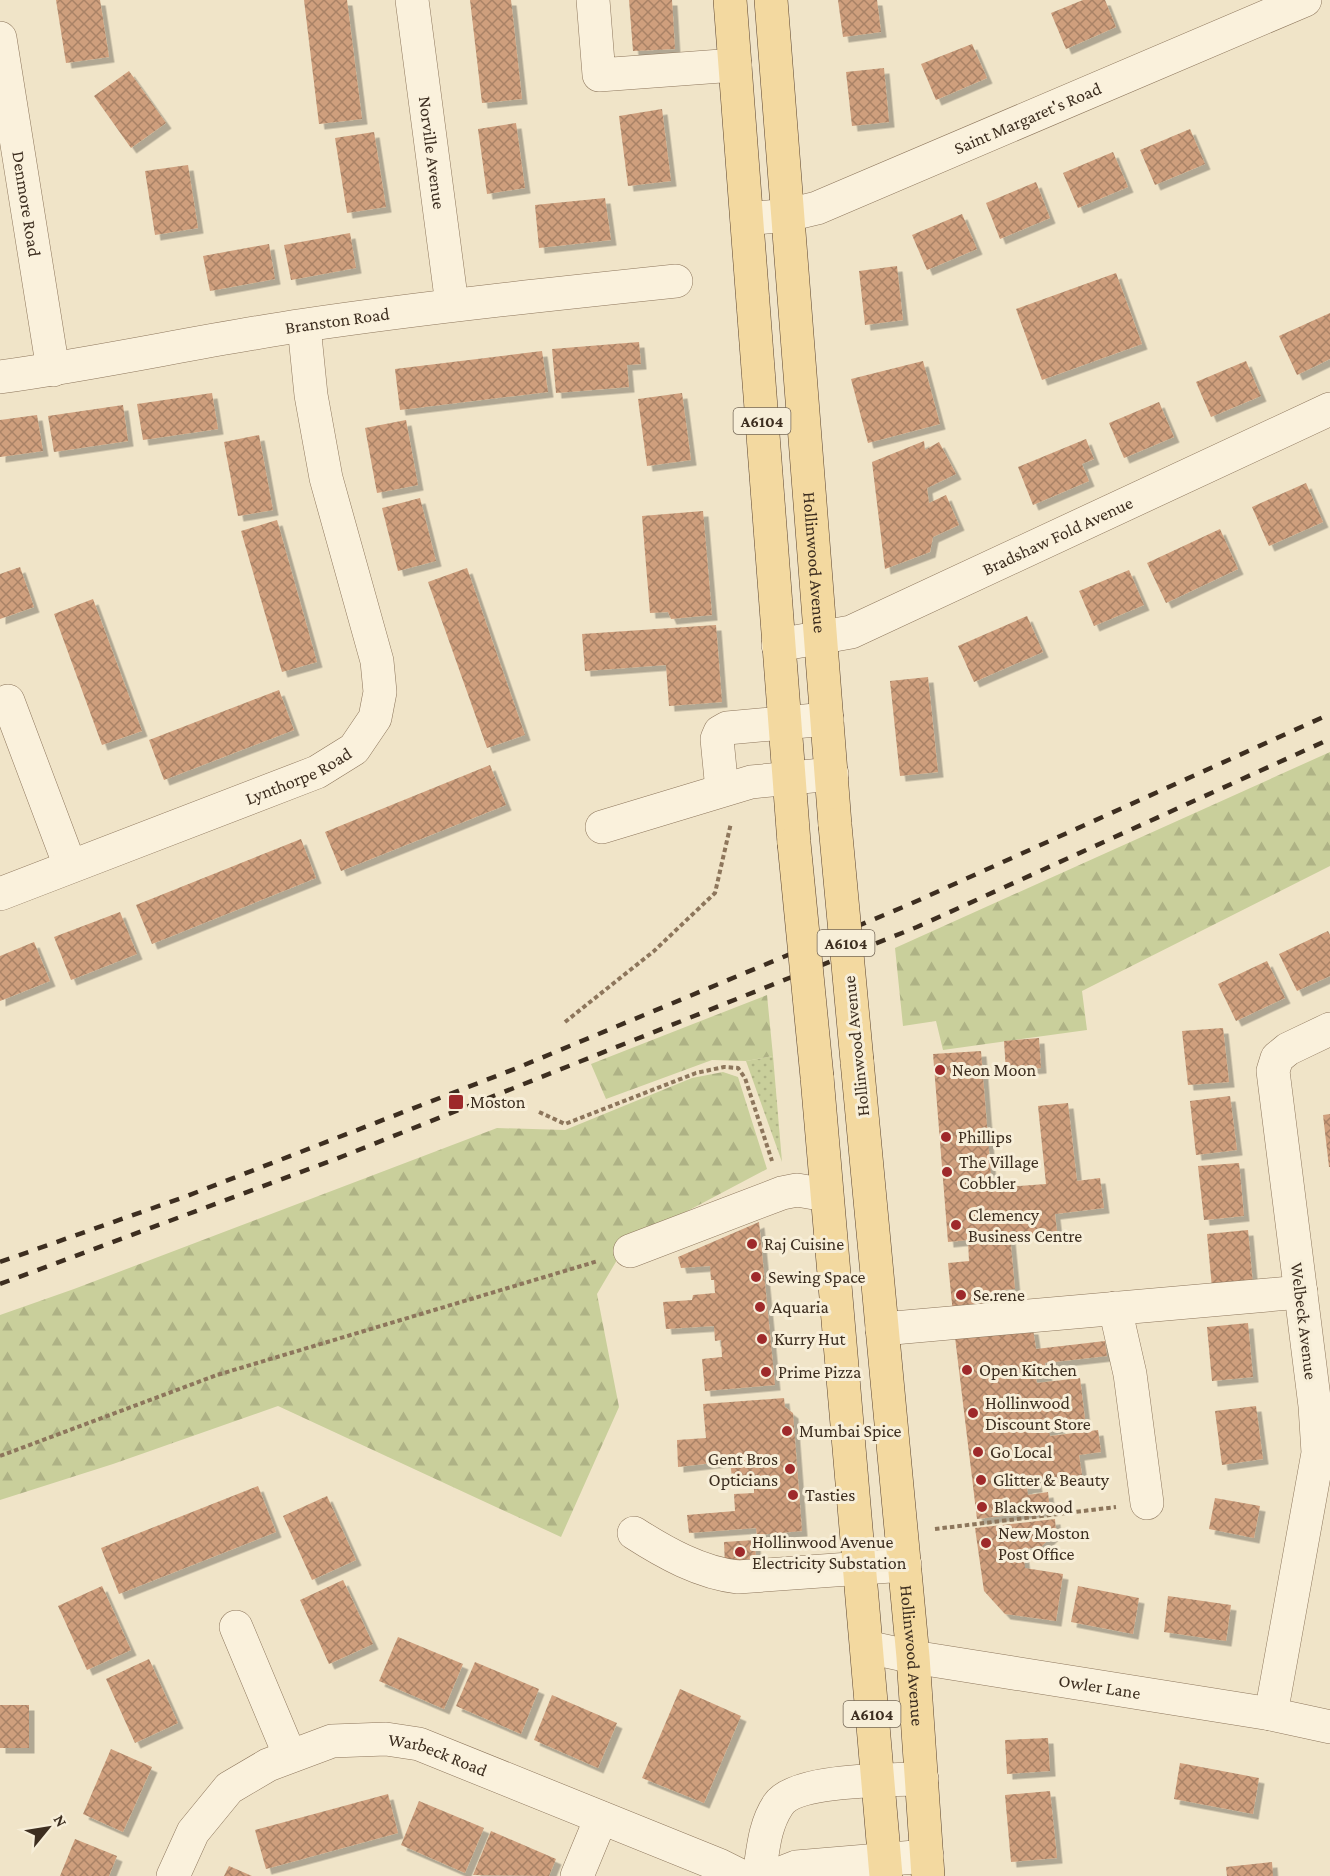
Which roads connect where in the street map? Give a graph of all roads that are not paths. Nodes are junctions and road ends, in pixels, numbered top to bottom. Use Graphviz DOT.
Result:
graph roads {
  1 [pos="412,0"];
  2 [pos="593,0"];
  3 [pos="730,0"];
  4 [pos="771,0"];
  5 [pos="1305,0"];
  6 [pos="0,38"];
  7 [pos="735,65"];
  8 [pos="788,215"];
  9 [pos="747,219"];
  10 [pos="676,281"];
  11 [pos="452,305"];
  12 [pos="303,326"];
  13 [pos="53,370"];
  14 [pos="0,378"];
  15 [pos="1330,410"];
  16 [pos="821,638"];
  17 [pos="778,645"];
  18 [pos="8,701"];
  19 [pos="827,719"];
  20 [pos="784,723"];
  21 [pos="832,774"];
  22 [pos="789,778"];
  23 [pos="727,803"];
  24 [pos="602,827"];
  25 [pos="70,866"];
  26 [pos="0,894"];
  27 [pos="1330,1029"];
  28 [pos="871,1192"];
  29 [pos="826,1195"];
  30 [pos="630,1251"];
  31 [pos="1301,1292"];
  32 [pos="1116,1308"];
  33 [pos="882,1329"];
  34 [pos="1323,1406"];
  35 [pos="1147,1503"];
  36 [pos="634,1533"];
  37 [pos="905,1565"];
  38 [pos="860,1568"];
  39 [pos="236,1627"];
  40 [pos="867,1647"];
  41 [pos="913,1657"];
  42 [pos="1271,1714"];
  43 [pos="1330,1727"];
  44 [pos="290,1756"];
  45 [pos="922,1779"];
  46 [pos="878,1781"];
  47 [pos="601,1818"];
  48 [pos="927,1866"];
  49 [pos="886,1868"];
  50 [pos="173,1876"];
  51 [pos="578,1876"];
  52 [pos="741,1876"];
  53 [pos="759,1876"];
  54 [pos="773,1876"];
  1 -- 11 [label="street, Norville Avenue"];
  2 -- 7 [label="street"];
  3 -- 7 [label="main road, A6104"];
  4 -- 8 [label="main road, Hollinwood Avenue"];
  5 -- 8 [label="street, Saint Margaret's Road"];
  6 -- 13 [label="street, Denmore Road"];
  7 -- 9 [label="main road, A6104"];
  8 -- 9 [label="street, Saint Margaret's Road"];
  8 -- 16 [label="main road, Hollinwood Avenue"];
  9 -- 17 [label="main road, A6104"];
  10 -- 11 [label="street, Branston Road"];
  11 -- 12 [label="street, Branston Road"];
  12 -- 13 [label="street, Branston Road"];
  12 -- 25 [label="street, Lynthorpe Road"];
  13 -- 14 [label="street, Branston Road"];
  15 -- 16 [label="street, Bradshaw Fold Avenue"];
  16 -- 17 [label="street, Bradshaw Fold Avenue"];
  16 -- 19 [label="main road, Hollinwood Avenue"];
  17 -- 20 [label="main road, A6104"];
  18 -- 25 [label="street"];
  19 -- 20 [label="street"];
  19 -- 21 [label="main road, Hollinwood Avenue"];
  20 -- 22 [label="main road, A6104"];
  20 -- 23 [label="street"];
  21 -- 22 [label="street"];
  21 -- 28 [label="main road, Hollinwood Avenue / A6104, bridge"];
  22 -- 23 [label="street"];
  22 -- 29 [label="main road, A6104, bridge"];
  23 -- 24 [label="street"];
  25 -- 26 [label="street, Lynthorpe Road"];
  27 -- 31 [label="street, Welbeck Avenue"];
  28 -- 29 [label="main road"];
  28 -- 33 [label="main road, Hollinwood Avenue / A6104"];
  29 -- 30 [label="street"];
  29 -- 38 [label="main road, A6104"];
  31 -- 32 [label="street"];
  31 -- 34 [label="street, Welbeck Avenue"];
  32 -- 33 [label="street"];
  32 -- 35 [label="street"];
  33 -- 37 [label="main road, Hollinwood Avenue / A6104"];
  34 -- 42 [label="street, Welbeck Avenue"];
  36 -- 38 [label="street"];
  37 -- 38 [label="street"];
  37 -- 41 [label="main road, Hollinwood Avenue / A6104"];
  38 -- 40 [label="main road, A6104"];
  39 -- 44 [label="street"];
  40 -- 41 [label="street, Owler Lane"];
  40 -- 46 [label="main road, A6104"];
  41 -- 42 [label="street, Owler Lane"];
  41 -- 45 [label="main road, Hollinwood Avenue / A6104"];
  42 -- 43 [label="street, Owler Lane"];
  44 -- 47 [label="street, Warbeck Road"];
  44 -- 50 [label="street, Warbeck Road"];
  45 -- 46 [label="street"];
  45 -- 48 [label="main road, Hollinwood Avenue / A6104"];
  46 -- 49 [label="main road, A6104"];
  46 -- 53 [label="street"];
  47 -- 51 [label="street"];
  47 -- 52 [label="street, Warbeck Road"];
  48 -- 49 [label="street"];
  49 -- 54 [label="street"];
}
